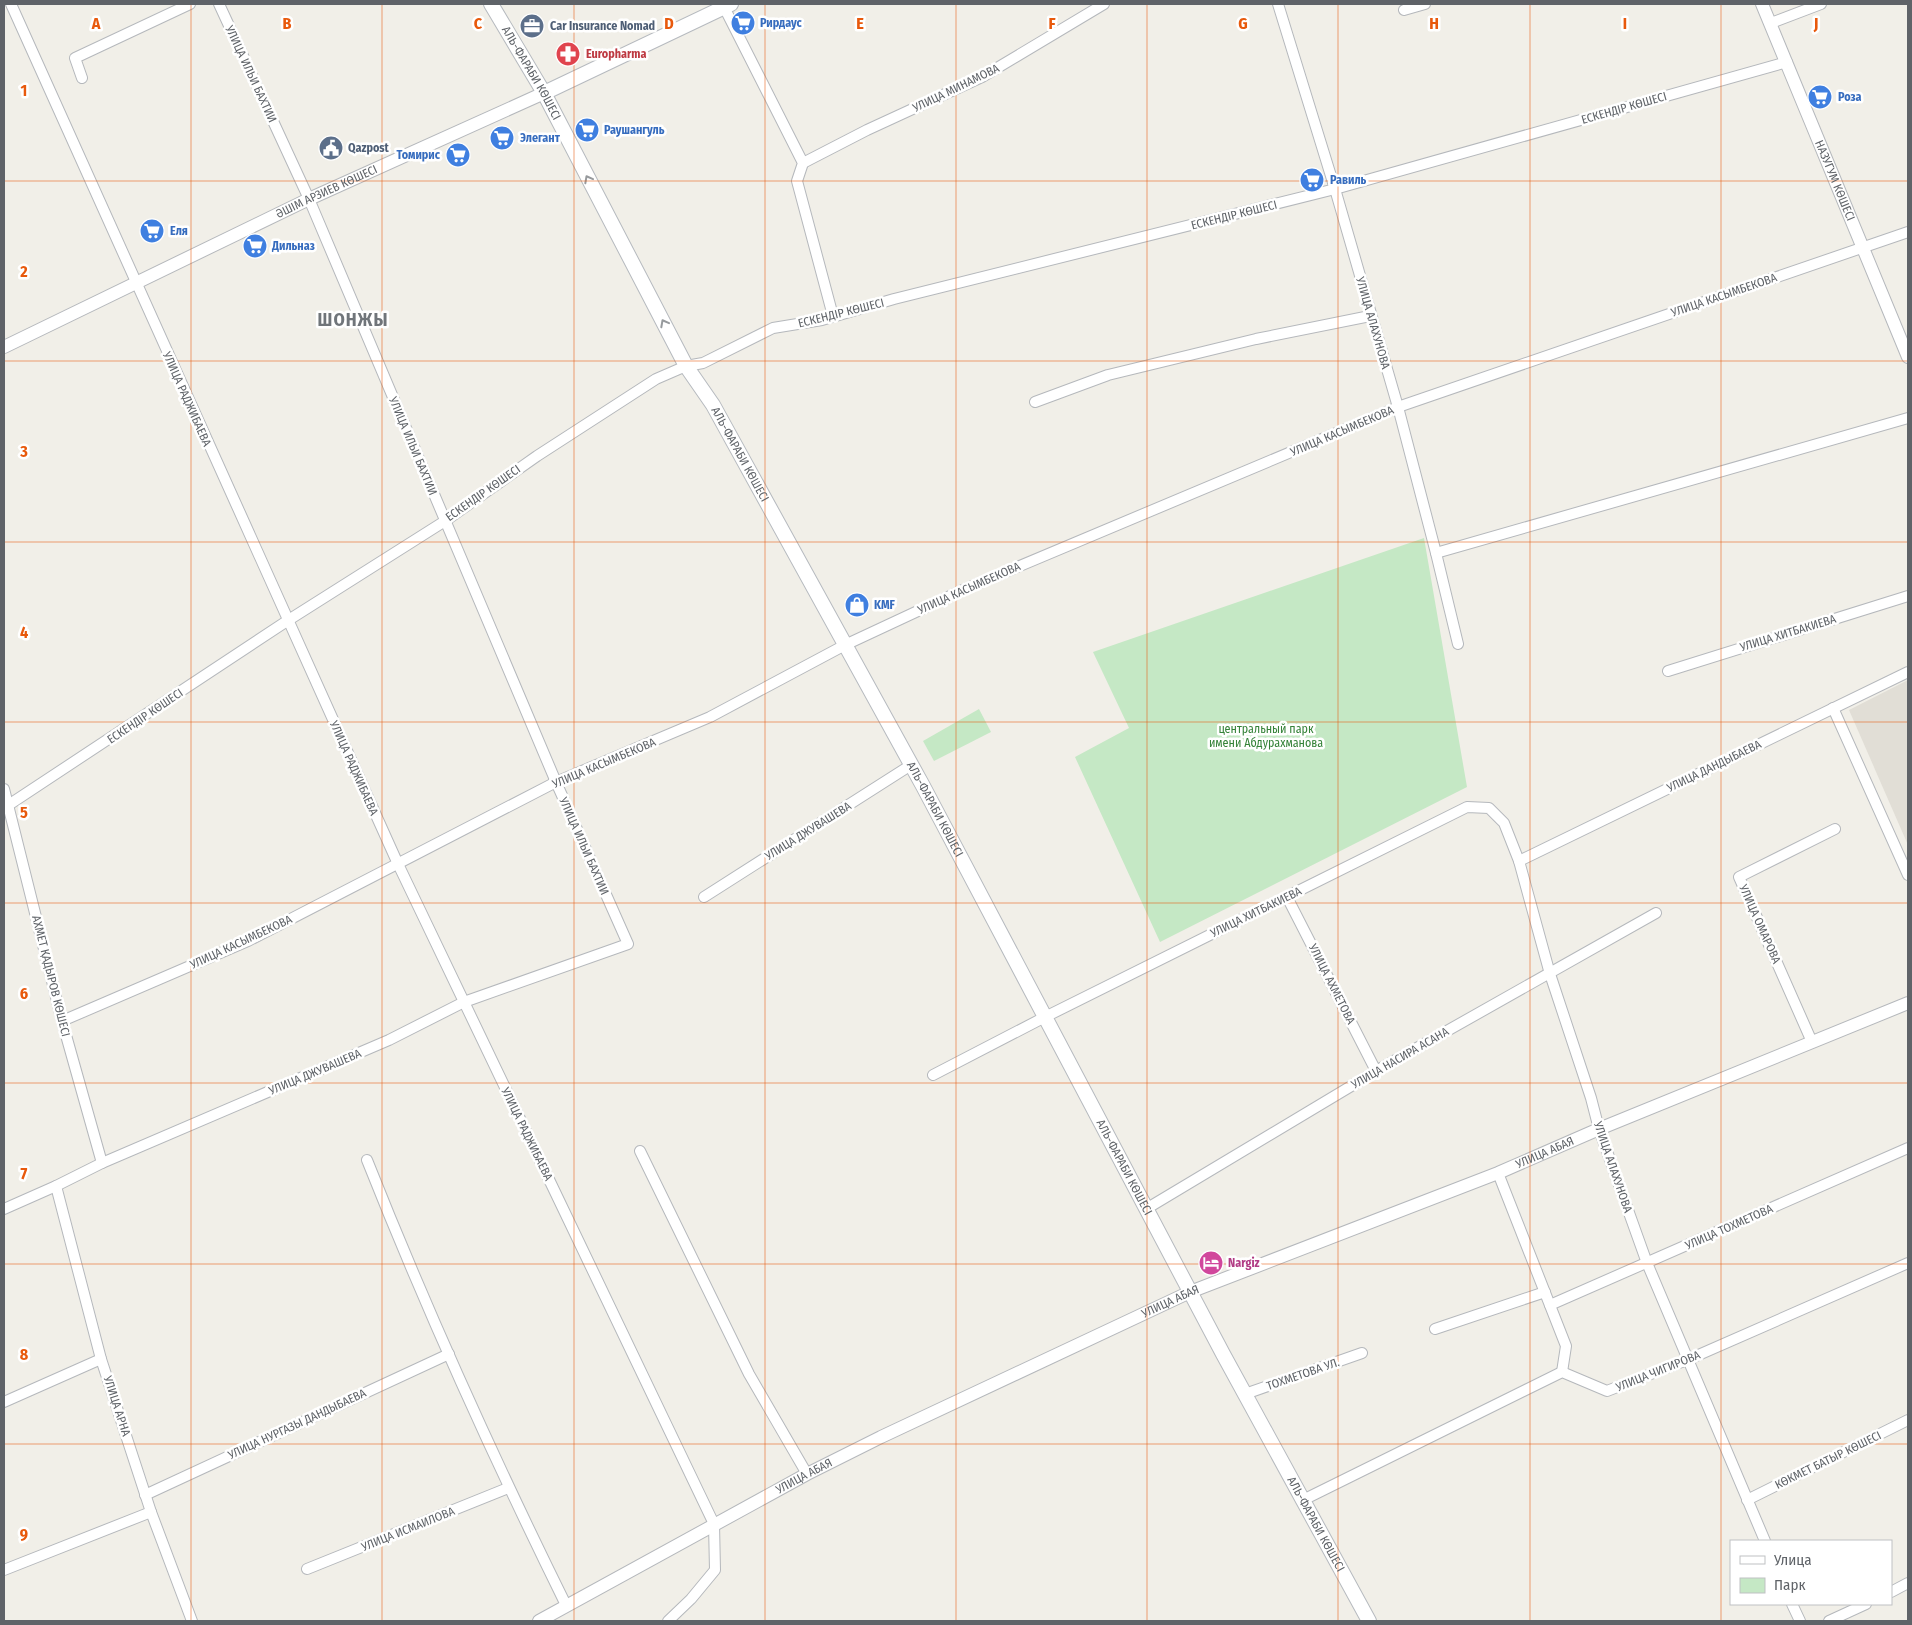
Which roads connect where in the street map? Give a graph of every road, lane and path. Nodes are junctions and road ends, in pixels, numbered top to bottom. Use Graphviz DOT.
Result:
graph roads {
  1 [pos="11,4"];
  2 [pos="190,4"];
  3 [pos="220,4"];
  4 [pos="491,4"];
  5 [pos="1104,4"];
  6 [pos="1278,4"];
  7 [pos="1425,4"];
  8 [pos="1762,4"];
  9 [pos="1821,4"];
  10 [pos="728,5"];
  11 [pos="1404,10"];
  12 [pos="1771,23"];
  13 [pos="1787,62"];
  14 [pos="82,78"];
  15 [pos="544,93"];
  16 [pos="803,163"];
  17 [pos="1335,190"];
  18 [pos="309,199"];
  19 [pos="1908,232"];
  20 [pos="1864,247"];
  21 [pos="135,283"];
  22 [pos="833,316"];
  23 [pos="1370,316"];
  24 [pos="4,347"];
  25 [pos="1908,357"];
  26 [pos="686,366"];
  27 [pos="1035,402"];
  28 [pos="1398,407"];
  29 [pos="1908,418"];
  30 [pos="444,521"];
  31 [pos="1436,553"];
  32 [pos="1908,596"];
  33 [pos="288,621"];
  34 [pos="1458,644"];
  35 [pos="845,645"];
  36 [pos="1668,670"];
  37 [pos="1908,672"];
  38 [pos="1833,708"];
  39 [pos="911,765"];
  40 [pos="556,782"];
  41 [pos="4,789"];
  42 [pos="6,807"];
  43 [pos="1467,807"];
  44 [pos="1835,829"];
  45 [pos="1519,861"];
  46 [pos="398,864"];
  47 [pos="1908,875"];
  48 [pos="704,897"];
  49 [pos="1287,897"];
  50 [pos="1656,913"];
  51 [pos="628,944"];
  52 [pos="1550,974"];
  53 [pos="464,1002"];
  54 [pos="1908,1003"];
  55 [pos="1045,1017"];
  56 [pos="62,1021"];
  57 [pos="1812,1042"];
  58 [pos="1376,1071"];
  59 [pos="933,1075"];
  60 [pos="1598,1129"];
  61 [pos="1908,1148"];
  62 [pos="640,1151"];
  63 [pos="367,1160"];
  64 [pos="102,1163"];
  65 [pos="1498,1173"];
  66 [pos="56,1186"];
  67 [pos="4,1209"];
  68 [pos="1146,1209"];
  69 [pos="1647,1263"];
  70 [pos="1908,1263"];
  71 [pos="1190,1292"];
  72 [pos="1545,1292"];
  73 [pos="1550,1305"];
  74 [pos="1434,1329"];
  75 [pos="449,1354"];
  76 [pos="1362,1354"];
  77 [pos="102,1359"];
  78 [pos="1687,1360"];
  79 [pos="1562,1372"];
  80 [pos="1245,1394"];
  81 [pos="4,1402"];
  82 [pos="1908,1420"];
  83 [pos="807,1474"];
  84 [pos="508,1488"];
  85 [pos="146,1495"];
  86 [pos="1303,1500"];
  87 [pos="1747,1500"];
  88 [pos="151,1512"];
  89 [pos="714,1524"];
  90 [pos="1765,1540"];
  91 [pos="4,1570"];
  92 [pos="307,1570"];
  93 [pos="1908,1584"];
  94 [pos="1892,1592"];
  95 [pos="566,1605"];
  96 [pos="1792,1605"];
  97 [pos="1864,1605"];
  98 [pos="192,1621"];
  99 [pos="539,1621"];
  100 [pos="668,1621"];
  101 [pos="1369,1621"];
  102 [pos="1800,1621"];
  103 [pos="1829,1621"];
  1 -- 21 [label="street, УЛИЦА РАДЖИБАЕВА"];
  2 -- 14 [label="street"];
  3 -- 18 [label="street, УЛИЦА ИЛЬИ БАХТИИ"];
  4 -- 15 [label="main road, АЛЬ-ФАРАБИ КӨШЕСІ"];
  5 -- 16 [label="street, УЛИЦА МИНАМОВА"];
  6 -- 17 [label="street, УЛИЦА АЛАХУНОВА"];
  7 -- 11 [label="street"];
  8 -- 12 [label="street, НАЗУГУМ КӨШЕСІ"];
  9 -- 12 [label="street"];
  10 -- 15 [label="main road, ӘШІМ АРЗИЕВ КӨШЕСІ"];
  10 -- 16 [label="street"];
  12 -- 13 [label="street, НАЗУГУМ КӨШЕСІ"];
  13 -- 17 [label="street, ЕСКЕНДІР КӨШЕСІ"];
  13 -- 20 [label="street, НАЗУГУМ КӨШЕСІ"];
  15 -- 18 [label="street, ӘШІМ АРЗИЕВ КӨШЕСІ"];
  26 -- 15 [label="main road, АЛЬ-ФАРАБИ КӨШЕСІ, one-way"];
  16 -- 22 [label="street"];
  17 -- 22 [label="street, ЕСКЕНДІР КӨШЕСІ"];
  17 -- 23 [label="street, УЛИЦА АЛАХУНОВА"];
  18 -- 21 [label="street, ӘШІМ АРЗИЕВ КӨШЕСІ"];
  18 -- 30 [label="street, УЛИЦА ИЛЬИ БАХТИИ"];
  19 -- 20 [label="street, УЛИЦА КАСЫМБЕКОВА"];
  20 -- 25 [label="street, НАЗУГУМ КӨШЕСІ"];
  20 -- 28 [label="street, УЛИЦА КАСЫМБЕКОВА"];
  21 -- 24 [label="street, ӘШІМ АРЗИЕВ КӨШЕСІ"];
  21 -- 33 [label="street, УЛИЦА РАДЖИБАЕВА"];
  22 -- 26 [label="street, ЕСКЕНДІР КӨШЕСІ"];
  23 -- 27 [label="street"];
  23 -- 28 [label="street, УЛИЦА АЛАХУНОВА"];
  26 -- 30 [label="street, ЕСКЕНДІР КӨШЕСІ"];
  26 -- 35 [label="main road, АЛЬ-ФАРАБИ КӨШЕСІ"];
  28 -- 31 [label="street, УЛИЦА АЛАХУНОВА"];
  28 -- 35 [label="street, УЛИЦА КАСЫМБЕКОВА"];
  29 -- 31 [label="street"];
  30 -- 33 [label="street, ЕСКЕНДІР КӨШЕСІ"];
  30 -- 40 [label="street, УЛИЦА ИЛЬИ БАХТИИ"];
  31 -- 34 [label="street, УЛИЦА АЛАХУНОВА"];
  32 -- 36 [label="street, УЛИЦА ХИТБАКИЕВА"];
  33 -- 42 [label="street, ЕСКЕНДІР КӨШЕСІ"];
  33 -- 46 [label="street, УЛИЦА РАДЖИБАЕВА"];
  35 -- 39 [label="main road, АЛЬ-ФАРАБИ КӨШЕСІ"];
  35 -- 40 [label="street, УЛИЦА КАСЫМБЕКОВА"];
  37 -- 38 [label="street, УЛИЦА ДАНДЫБАЕВА"];
  38 -- 45 [label="street, УЛИЦА ДАНДЫБАЕВА"];
  38 -- 47 [label="street"];
  39 -- 48 [label="street, УЛИЦА ДЖУВАШЕВА"];
  39 -- 55 [label="main road, АЛЬ-ФАРАБИ КӨШЕСІ"];
  40 -- 46 [label="street, УЛИЦА КАСЫМБЕКОВА"];
  40 -- 51 [label="street, УЛИЦА ИЛЬИ БАХТИИ"];
  41 -- 42 [label="street, АХМЕТ ҚАДЫРОВ КӨШЕСІ"];
  42 -- 56 [label="street, АХМЕТ ҚАДЫРОВ КӨШЕСІ"];
  43 -- 45 [label="street, УЛИЦА АЛАХУНОВА"];
  43 -- 49 [label="street, УЛИЦА ХИТБАКИЕВА"];
  44 -- 57 [label="street, УЛИЦА ОМАРОВА"];
  45 -- 52 [label="street, УЛИЦА АЛАХУНОВА"];
  46 -- 53 [label="street, УЛИЦА РАДЖИБАЕВА"];
  46 -- 56 [label="street, УЛИЦА КАСЫМБЕКОВА"];
  49 -- 55 [label="street, УЛИЦА ХИТБАКИЕВА"];
  49 -- 58 [label="street, УЛИЦА АХМЕТОВА"];
  50 -- 52 [label="street, УЛИЦА НАСИРА АСАНА"];
  51 -- 53 [label="street, УЛИЦА ДЖУВАШЕВА"];
  52 -- 58 [label="street, УЛИЦА НАСИРА АСАНА"];
  52 -- 60 [label="street, УЛИЦА АЛАХУНОВА"];
  53 -- 64 [label="street, УЛИЦА ДЖУВАШЕВА"];
  53 -- 89 [label="street, УЛИЦА РАДЖИБАЕВА"];
  54 -- 57 [label="street, УЛИЦА АБАЯ"];
  55 -- 59 [label="street, УЛИЦА ХИТБАКИЕВА"];
  55 -- 68 [label="main road, АЛЬ-ФАРАБИ КӨШЕСІ"];
  56 -- 64 [label="street, АХМЕТ ҚАДЫРОВ КӨШЕСІ"];
  57 -- 60 [label="street, УЛИЦА АБАЯ"];
  58 -- 68 [label="street, УЛИЦА НАСИРА АСАНА"];
  60 -- 65 [label="street, УЛИЦА АБАЯ"];
  60 -- 69 [label="street, УЛИЦА АЛАХУНОВА"];
  61 -- 69 [label="street, УЛИЦА ТОХМЕТОВА"];
  62 -- 83 [label="street"];
  63 -- 75 [label="street"];
  64 -- 66 [label="street, УЛИЦА ДЖУВАШЕВА"];
  65 -- 71 [label="street, УЛИЦА АБАЯ"];
  65 -- 72 [label="street"];
  66 -- 67 [label="street, УЛИЦА ДЖУВАШЕВА"];
  66 -- 77 [label="street, УЛИЦА АРНА"];
  68 -- 71 [label="main road, АЛЬ-ФАРАБИ КӨШЕСІ"];
  69 -- 73 [label="street, УЛИЦА ТОХМЕТОВА"];
  69 -- 78 [label="street, УЛИЦА АЛАХУНОВА"];
  70 -- 78 [label="street, УЛИЦА ЧИГИРОВА"];
  71 -- 80 [label="main road, АЛЬ-ФАРАБИ КӨШЕСІ"];
  71 -- 83 [label="street, УЛИЦА АБАЯ"];
  72 -- 73 [label="street"];
  72 -- 74 [label="street"];
  73 -- 79 [label="street"];
  75 -- 84 [label="street"];
  75 -- 85 [label="street, УЛИЦА НУРГАЗЫ ДАНДЫБАЕВА"];
  76 -- 80 [label="street, ТОХМЕТОВА УЛ."];
  77 -- 81 [label="street"];
  77 -- 85 [label="street, УЛИЦА АРНА"];
  78 -- 79 [label="street, УЛИЦА ЧИГИРОВА"];
  78 -- 87 [label="street, УЛИЦА АЛАХУНОВА"];
  79 -- 86 [label="street"];
  80 -- 86 [label="main road, АЛЬ-ФАРАБИ КӨШЕСІ"];
  82 -- 87 [label="street, КӨКМЕТ БАТЫР КӨШЕСІ"];
  83 -- 89 [label="street, УЛИЦА АБАЯ"];
  84 -- 92 [label="street, УЛИЦА ИСМАИЛОВА"];
  84 -- 95 [label="street"];
  85 -- 88 [label="street, УЛИЦА АРНА"];
  86 -- 101 [label="main road, АЛЬ-ФАРАБИ КӨШЕСІ"];
  87 -- 90 [label="street, УЛИЦА АЛАХУНОВА"];
  88 -- 91 [label="street"];
  88 -- 98 [label="street, УЛИЦА АРНА"];
  89 -- 95 [label="street, УЛИЦА АБАЯ"];
  89 -- 100 [label="street"];
  93 -- 94 [label="street"];
  95 -- 99 [label="street, УЛИЦА АБАЯ"];
  96 -- 102 [label="street"];
  97 -- 103 [label="street"];
}
